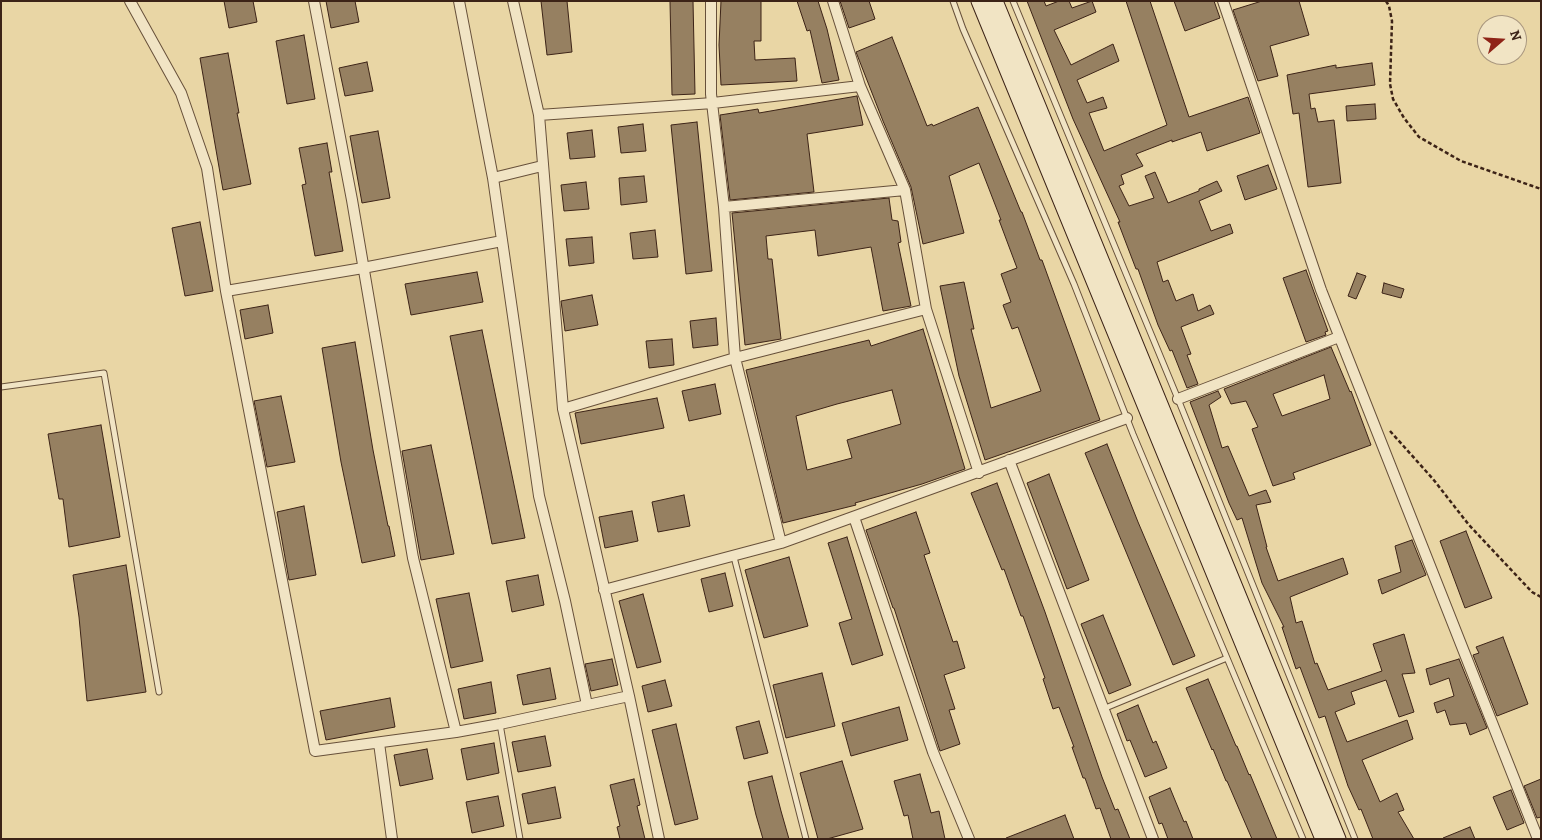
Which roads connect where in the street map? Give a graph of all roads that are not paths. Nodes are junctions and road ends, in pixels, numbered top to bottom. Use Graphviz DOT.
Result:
graph roads {
  1 [pos="130,1"];
  2 [pos="314,1"];
  3 [pos="458,1"];
  4 [pos="513,1"];
  5 [pos="710,1"];
  6 [pos="833,1"];
  7 [pos="953,1"];
  8 [pos="979,1"];
  9 [pos="995,1"];
  10 [pos="1013,1"];
  11 [pos="1223,1"];
  12 [pos="860,86"];
  13 [pos="713,103"];
  14 [pos="539,115"];
  15 [pos="542,166"];
  16 [pos="493,178"];
  17 [pos="905,190"];
  18 [pos="724,207"];
  19 [pos="502,241"];
  20 [pos="363,268"];
  21 [pos="226,291"];
  22 [pos="926,309"];
  23 [pos="1339,337"];
  24 [pos="735,358"];
  25 [pos="1,387"];
  26 [pos="1178,399"];
  27 [pos="563,409"];
  28 [pos="1127,418"];
  29 [pos="1008,460"];
  30 [pos="979,473"];
  31 [pos="854,517"];
  32 [pos="781,543"];
  33 [pos="734,557"];
  34 [pos="604,590"];
  35 [pos="1227,658"];
  36 [pos="159,692"];
  37 [pos="629,696"];
  38 [pos="587,705"];
  39 [pos="1102,710"];
  40 [pos="500,724"];
  41 [pos="456,732"];
  42 [pos="379,743"];
  43 [pos="392,839"];
  44 [pos="520,839"];
  45 [pos="659,839"];
  46 [pos="806,839"];
  47 [pos="969,839"];
  48 [pos="1153,839"];
  49 [pos="1303,839"];
  50 [pos="1323,839"];
  51 [pos="1338,839"];
  52 [pos="1355,839"];
  53 [pos="1538,839"];
  1 -- 21 [label="street"];
  2 -- 20 [label="street"];
  3 -- 16 [label="street"];
  4 -- 14 [label="street"];
  5 -- 13 [label="street"];
  6 -- 12 [label="street"];
  7 -- 28 [label="lane"];
  8 -- 50 [label="main road"];
  9 -- 51 [label="main road"];
  10 -- 26 [label="lane"];
  11 -- 23 [label="street"];
  12 -- 13 [label="street"];
  12 -- 17 [label="street"];
  13 -- 14 [label="street"];
  13 -- 18 [label="street"];
  14 -- 15 [label="street"];
  15 -- 16 [label="street"];
  15 -- 27 [label="street"];
  16 -- 19 [label="street"];
  17 -- 18 [label="street"];
  17 -- 22 [label="street"];
  18 -- 24 [label="street"];
  19 -- 20 [label="street"];
  19 -- 38 [label="street"];
  20 -- 21 [label="street"];
  20 -- 41 [label="street"];
  21 -- 42 [label="street"];
  22 -- 24 [label="street"];
  22 -- 30 [label="street"];
  23 -- 26 [label="street"];
  23 -- 53 [label="street"];
  24 -- 27 [label="street"];
  24 -- 32 [label="street"];
  25 -- 36 [label="lane"];
  26 -- 52 [label="lane"];
  27 -- 34 [label="street"];
  28 -- 29 [label="street"];
  28 -- 35 [label="lane"];
  29 -- 30 [label="street"];
  29 -- 39 [label="street"];
  30 -- 31 [label="street"];
  31 -- 32 [label="street"];
  31 -- 47 [label="street"];
  32 -- 33 [label="street"];
  33 -- 34 [label="street"];
  33 -- 46 [label="lane"];
  34 -- 37 [label="street"];
  35 -- 39 [label="lane"];
  35 -- 49 [label="lane"];
  37 -- 38 [label="street"];
  37 -- 45 [label="street"];
  38 -- 40 [label="street"];
  39 -- 48 [label="street"];
  40 -- 41 [label="street"];
  40 -- 44 [label="lane"];
  41 -- 42 [label="street"];
  42 -- 43 [label="street"];
}
